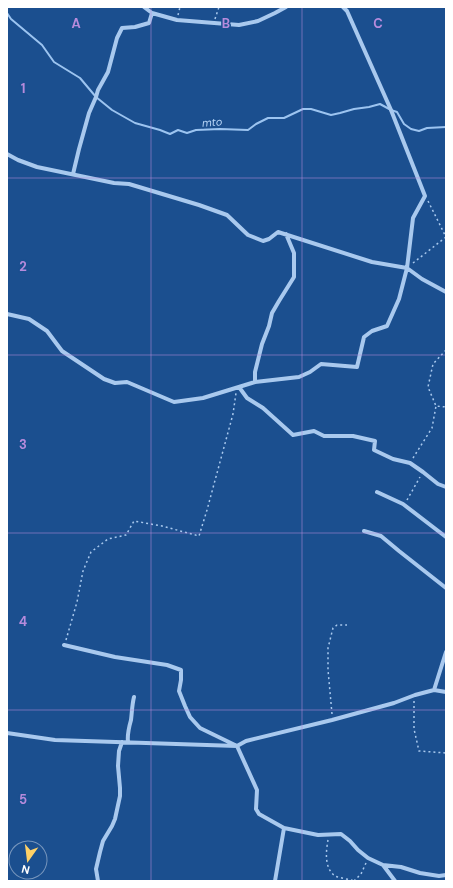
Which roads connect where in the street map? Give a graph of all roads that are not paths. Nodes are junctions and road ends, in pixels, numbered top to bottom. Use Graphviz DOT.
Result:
graph roads {
  1 [pos="144,7"];
  2 [pos="286,7"];
  3 [pos="343,7"];
  4 [pos="152,13"];
  5 [pos="7,154"];
  6 [pos="73,174"];
  7 [pos="286,234"];
  8 [pos="407,268"];
  9 [pos="446,292"];
  10 [pos="7,314"];
  11 [pos="255,382"];
  12 [pos="238,387"];
  13 [pos="446,487"];
  14 [pos="377,492"];
  15 [pos="364,531"];
  16 [pos="446,537"];
  17 [pos="446,588"];
  18 [pos="64,645"];
  19 [pos="446,652"];
  20 [pos="434,690"];
  21 [pos="446,692"];
  22 [pos="134,697"];
  23 [pos="7,733"];
  24 [pos="122,742"];
  25 [pos="128,742"];
  26 [pos="237,746"];
  27 [pos="284,828"];
  28 [pos="383,865"];
  29 [pos="446,875"];
  30 [pos="98,881"];
  31 [pos="275,881"];
  32 [pos="395,881"];
  1 -- 4 [label="street"];
  2 -- 4 [label="street"];
  3 -- 8 [label="street"];
  4 -- 6 [label="street"];
  5 -- 6 [label="street"];
  6 -- 7 [label="street"];
  7 -- 8 [label="street"];
  7 -- 11 [label="street"];
  8 -- 9 [label="street"];
  8 -- 11 [label="street"];
  10 -- 12 [label="street"];
  11 -- 12 [label="street"];
  12 -- 13 [label="street"];
  14 -- 16 [label="street"];
  15 -- 17 [label="street"];
  18 -- 26 [label="street"];
  19 -- 20 [label="street"];
  20 -- 21 [label="street"];
  20 -- 26 [label="street"];
  22 -- 25 [label="street"];
  23 -- 24 [label="street"];
  24 -- 25 [label="street"];
  24 -- 30 [label="street"];
  25 -- 26 [label="street"];
  26 -- 27 [label="street"];
  27 -- 28 [label="street"];
  27 -- 31 [label="street"];
  28 -- 29 [label="street"];
  28 -- 32 [label="street"];
}
